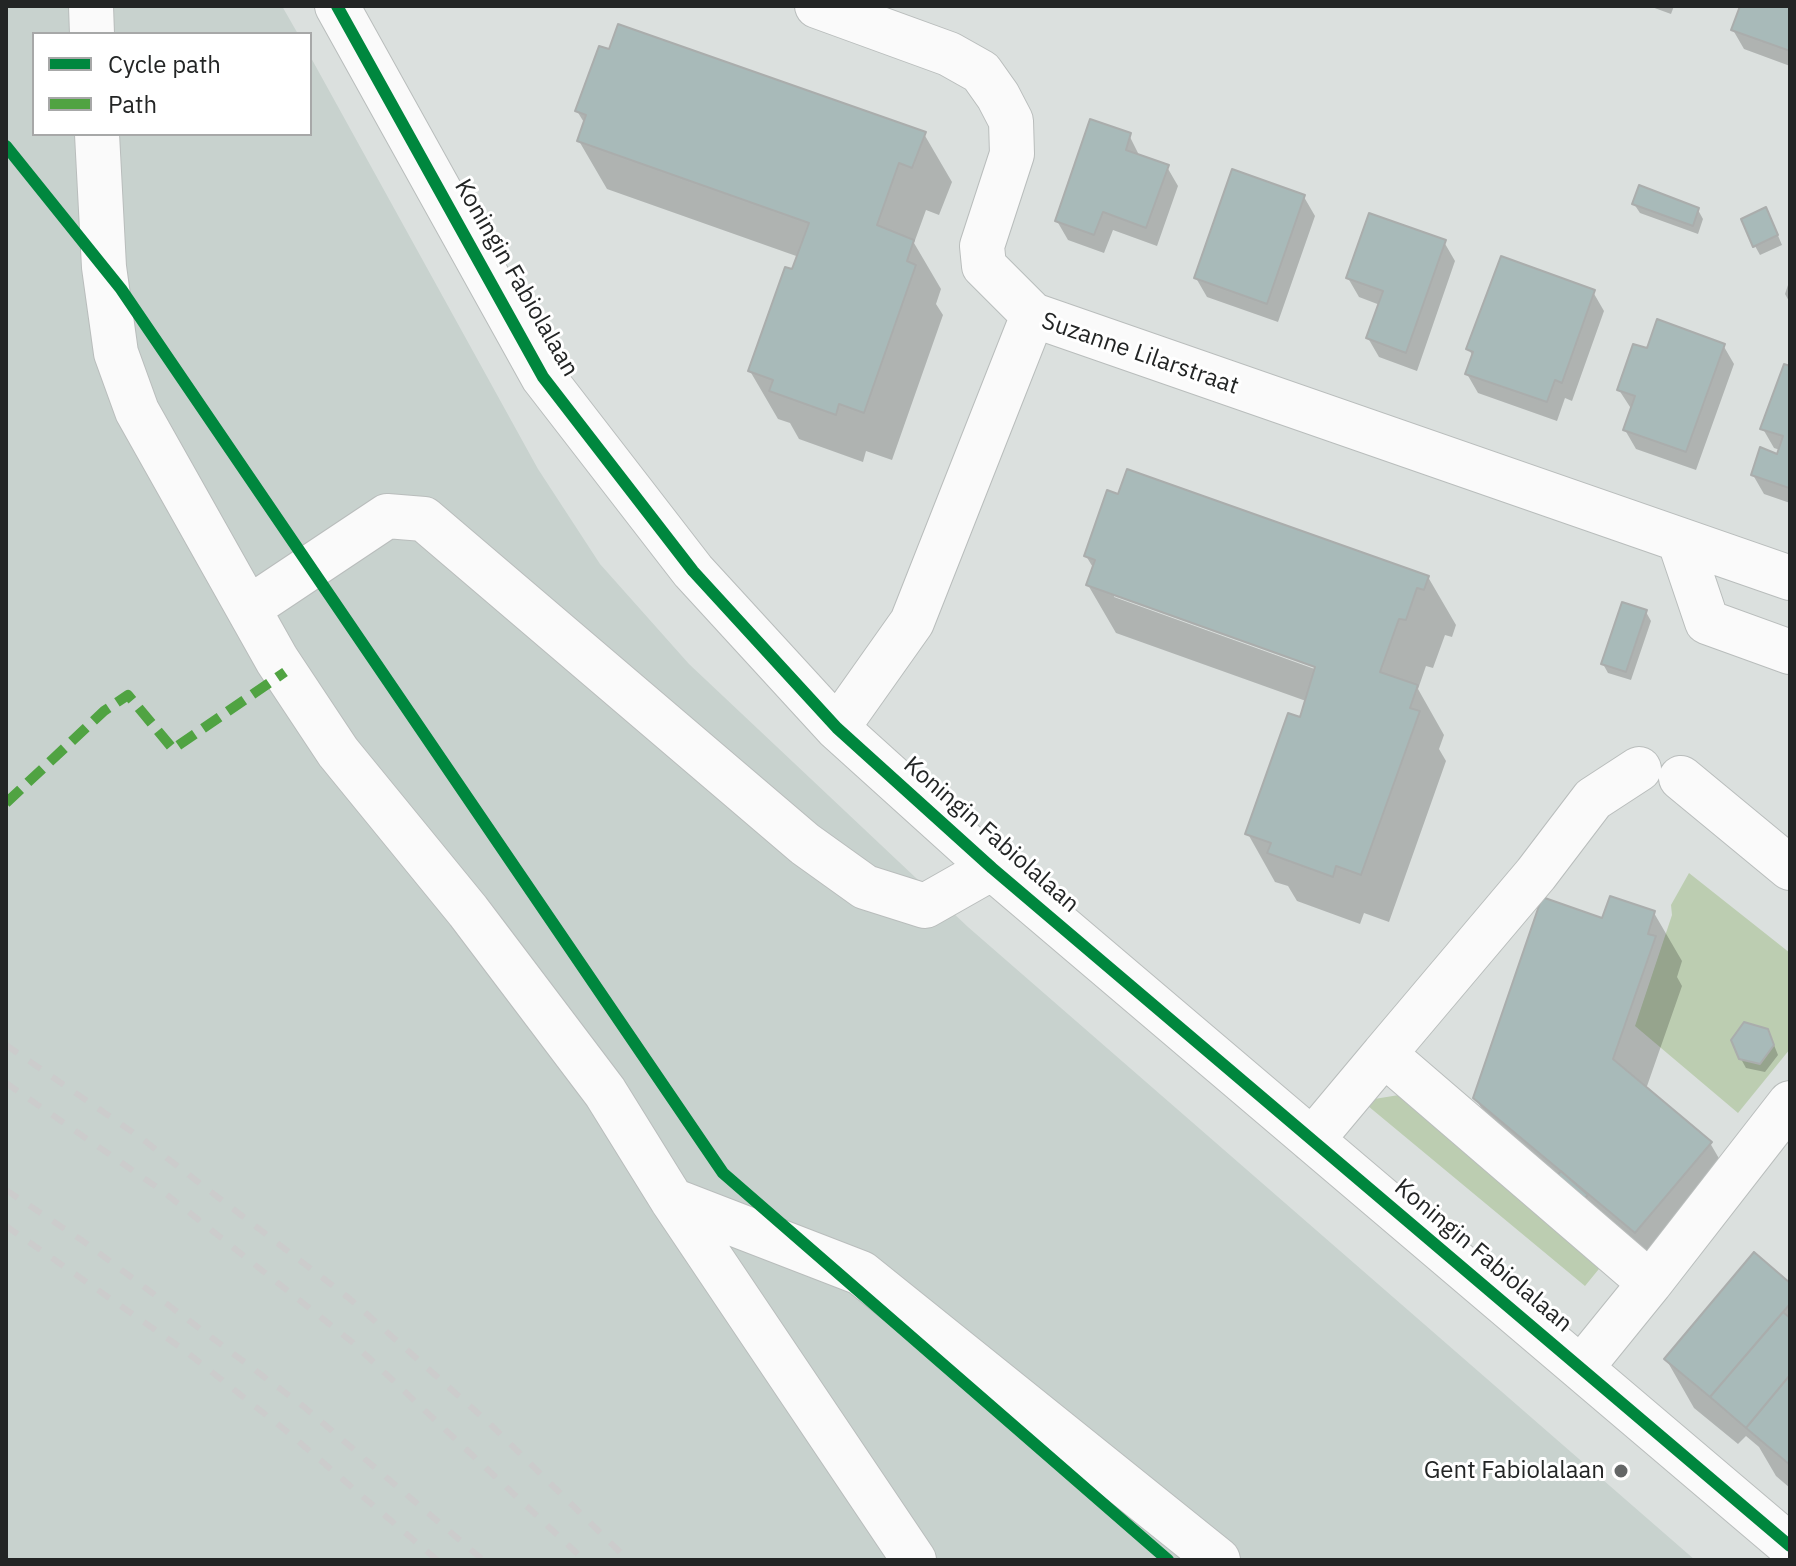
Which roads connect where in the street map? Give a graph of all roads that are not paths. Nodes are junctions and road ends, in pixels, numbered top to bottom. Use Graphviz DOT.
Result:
graph roads {
  1 [pos="91,6"];
  2 [pos="337,6"];
  3 [pos="817,6"];
  4 [pos="92,32"];
  5 [pos="97,136"];
  6 [pos="1033,315"];
  7 [pos="1680,542"];
  8 [pos="1790,578"];
  9 [pos="249,608"];
  10 [pos="1790,652"];
  11 [pos="837,728"];
  12 [pos="1639,769"];
  13 [pos="1681,778"];
  14 [pos="992,868"];
  15 [pos="1790,868"];
  16 [pos="1384,1054"];
  17 [pos="1790,1103"];
  18 [pos="1312,1140"];
  19 [pos="672,1200"];
  20 [pos="1650,1283"];
  21 [pos="1581,1368"];
  22 [pos="1790,1546"];
  23 [pos="914,1560"];
  24 [pos="1218,1560"];
  1 -- 4 [label="street"];
  2 -- 11 [label="street, Koningin Fabiolalaan"];
  3 -- 6 [label="street"];
  5 -- 9 [label="street"];
  6 -- 7 [label="street, Suzanne Lilarstraat"];
  6 -- 11 [label="street, Suzanne Lilarstraat"];
  7 -- 8 [label="street, Suzanne Lilarstraat"];
  7 -- 10 [label="street"];
  9 -- 14 [label="street"];
  9 -- 19 [label="street"];
  11 -- 14 [label="street, Koningin Fabiolalaan"];
  12 -- 16 [label="street"];
  13 -- 15 [label="street"];
  14 -- 18 [label="street, Koningin Fabiolalaan"];
  16 -- 18 [label="street"];
  16 -- 20 [label="street"];
  17 -- 20 [label="street"];
  18 -- 21 [label="street, Koningin Fabiolalaan"];
  19 -- 23 [label="street"];
  19 -- 24 [label="street"];
  20 -- 21 [label="street"];
  21 -- 22 [label="street, Koningin Fabiolalaan"];
}
